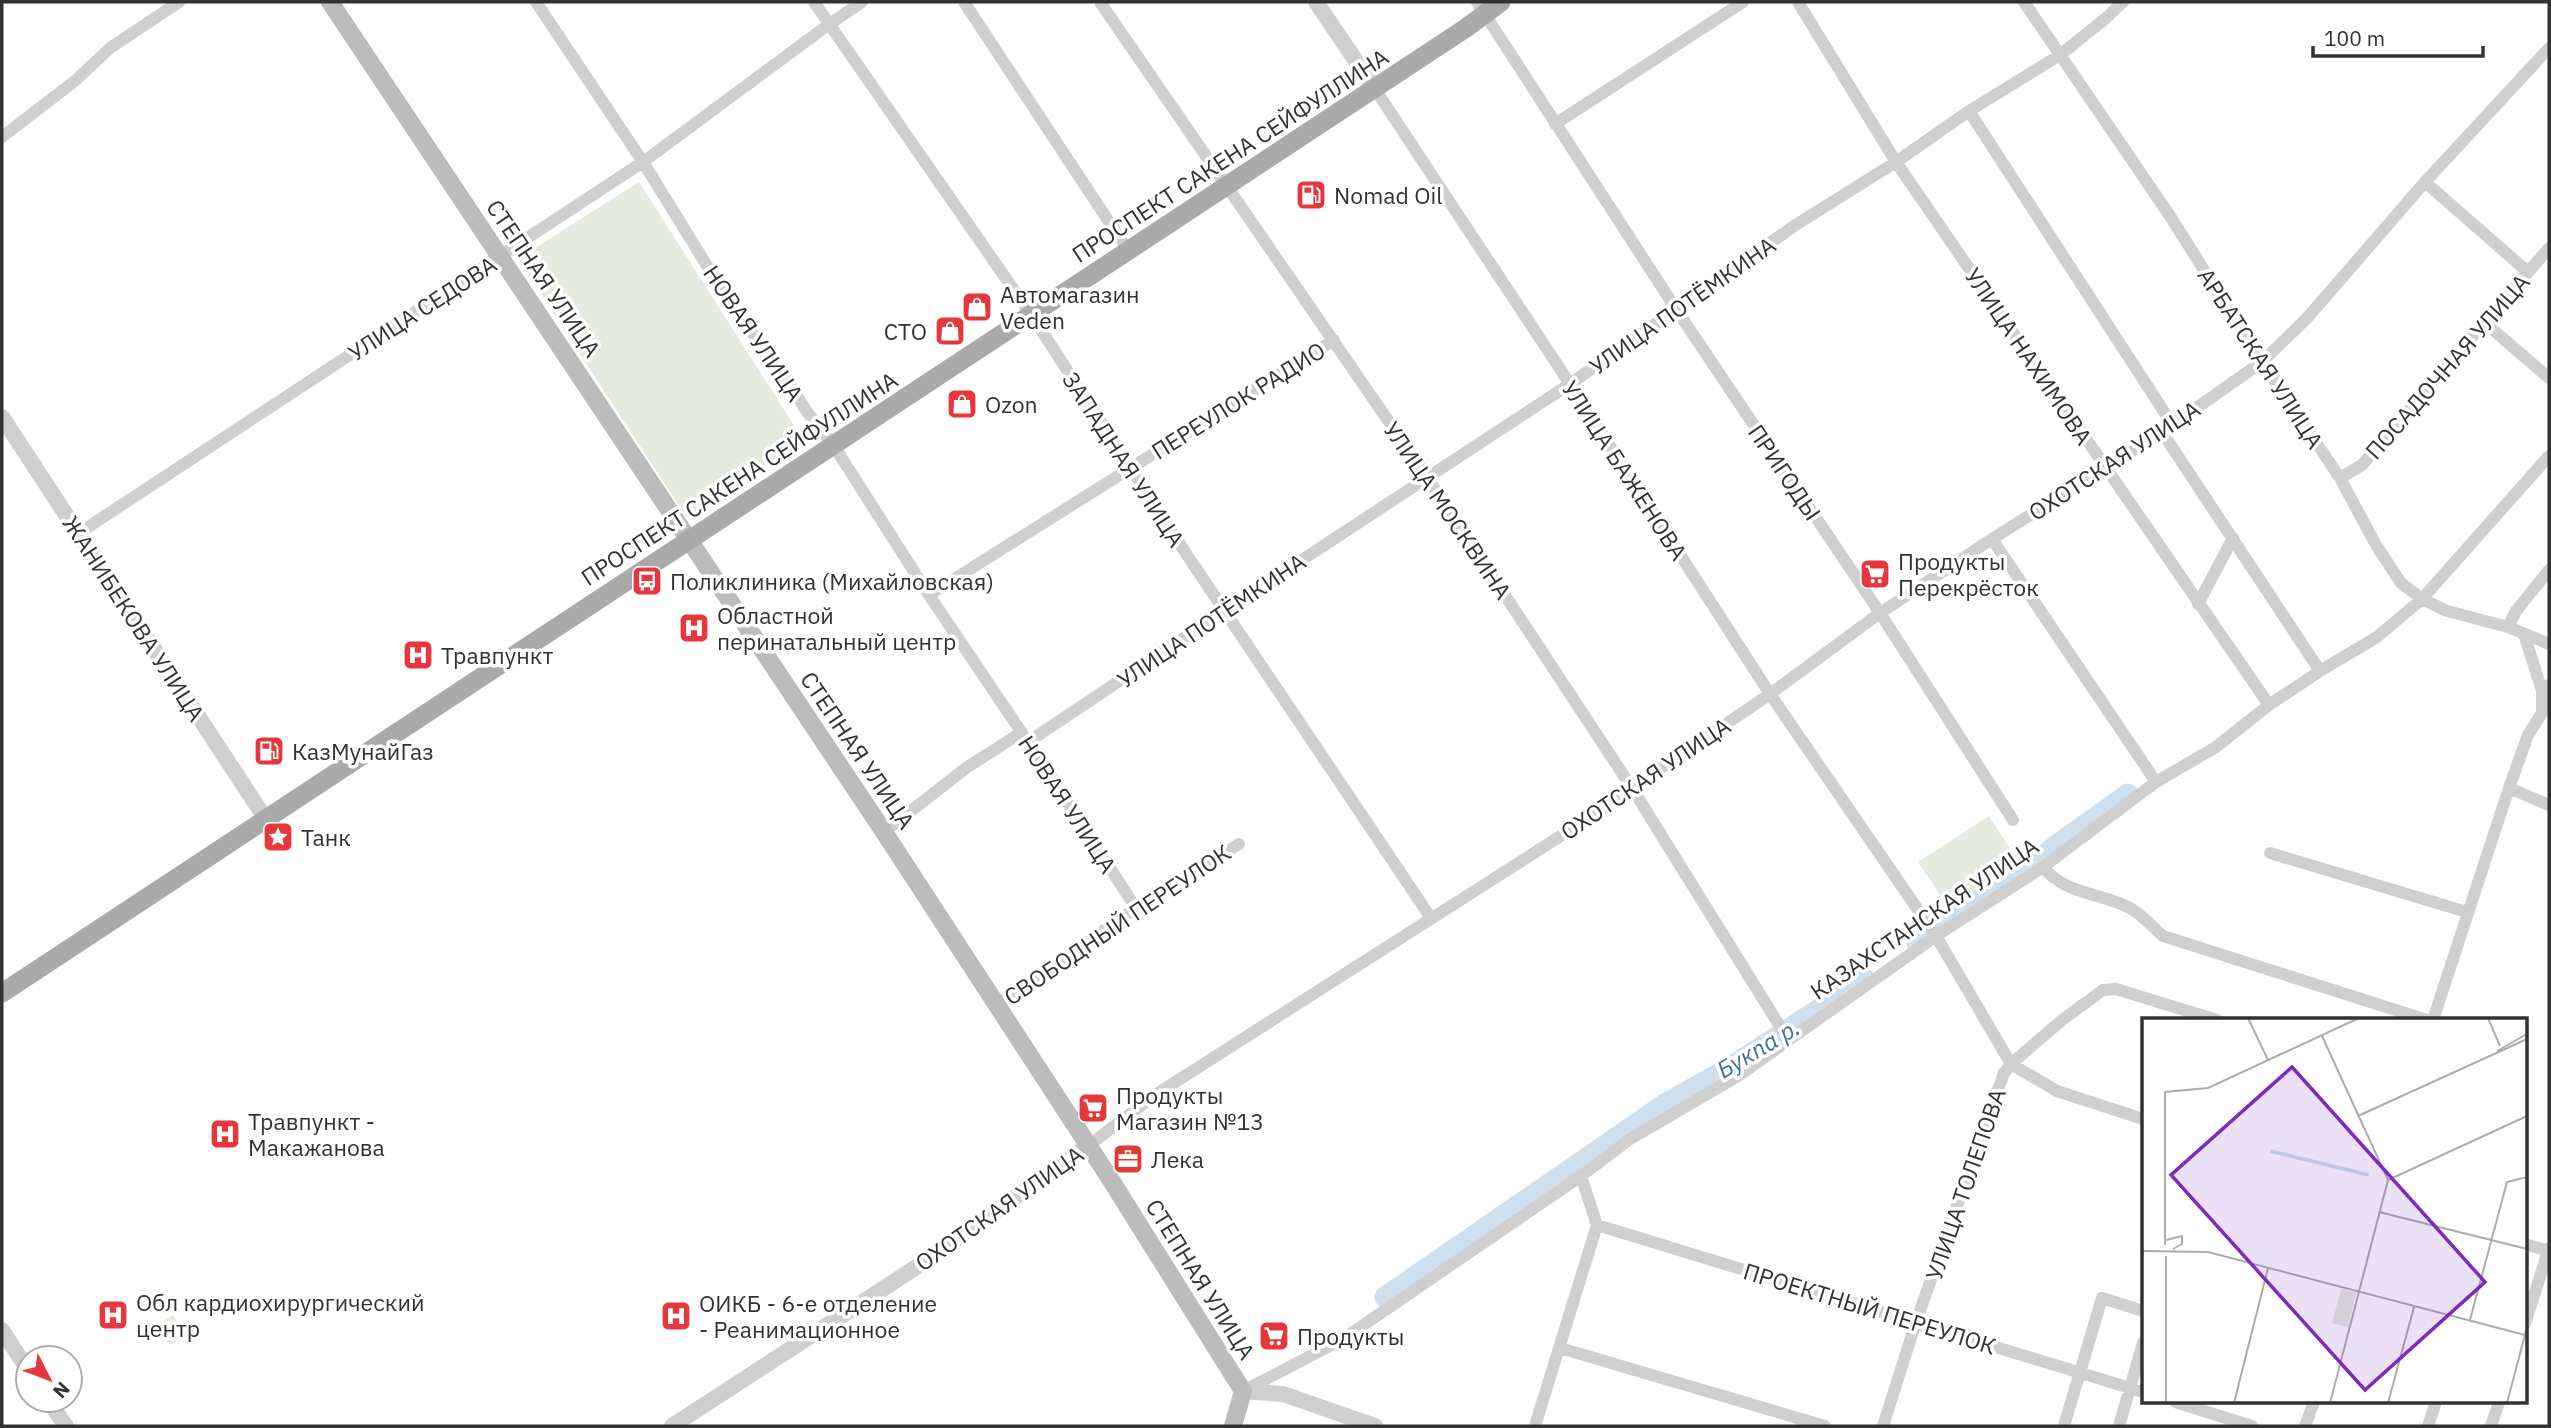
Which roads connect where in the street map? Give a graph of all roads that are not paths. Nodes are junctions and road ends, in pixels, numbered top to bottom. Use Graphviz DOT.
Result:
graph roads {
  1 [pos="179,2"];
  2 [pos="330,2"];
  3 [pos="814,2"];
  4 [pos="862,2"];
  5 [pos="964,2"];
  6 [pos="1100,2"];
  7 [pos="1316,2"];
  8 [pos="1743,2"];
  9 [pos="1798,2"];
  10 [pos="2024,2"];
  11 [pos="2123,2"];
  12 [pos="540,3"];
  13 [pos="1488,6"];
  14 [pos="828,25"];
  15 [pos="2549,48"];
  16 [pos="2060,55"];
  17 [pos="1375,89"];
  18 [pos="1969,111"];
  19 [pos="1555,124"];
  20 [pos="2,137"];
  21 [pos="643,162"];
  22 [pos="1896,162"];
  23 [pos="2425,182"];
  24 [pos="1227,187"];
  25 [pos="2549,248"];
  26 [pos="1129,252"];
  27 [pos="501,256"];
  28 [pos="2528,272"];
  29 [pos="1676,309"];
  30 [pos="1032,316"];
  31 [pos="2485,323"];
  32 [pos="1334,340"];
  33 [pos="2262,362"];
  34 [pos="2549,378"];
  35 [pos="1570,384"];
  36 [pos="2,417"];
  37 [pos="2167,428"];
  38 [pos="834,446"];
  39 [pos="2549,456"];
  40 [pos="1129,468"];
  41 [pos="2106,468"];
  42 [pos="1427,477"];
  43 [pos="2340,478"];
  44 [pos="79,533"];
  45 [pos="2233,538"];
  46 [pos="1992,539"];
  47 [pos="689,541"];
  48 [pos="2549,570"];
  49 [pos="929,595"];
  50 [pos="2422,599"];
  51 [pos="2198,604"];
  52 [pos="1224,611"];
  53 [pos="1880,614"];
  54 [pos="2508,627"];
  55 [pos="2524,634"];
  56 [pos="2549,644"];
  57 [pos="2320,671"];
  58 [pos="2545,688"];
  59 [pos="1770,694"];
  60 [pos="2270,705"];
  61 [pos="1025,737"];
  62 [pos="2156,782"];
  63 [pos="1632,788"];
  64 [pos="2509,788"];
  65 [pos="2549,804"];
  66 [pos="265,818"];
  67 [pos="2013,821"];
  68 [pos="884,832"];
  69 [pos="1239,844"];
  70 [pos="2270,853"];
  71 [pos="2043,867"];
  72 [pos="1136,908"];
  73 [pos="2467,912"];
  74 [pos="1431,918"];
  75 [pos="1936,936"];
  76 [pos="2,993"];
  77 [pos="996,1005"];
  78 [pos="2210,1018"];
  79 [pos="2421,1018"];
  80 [pos="2434,1018"];
  81 [pos="1781,1028"];
  82 [pos="2011,1063"];
  83 [pos="2142,1119"];
  84 [pos="1088,1146"];
  85 [pos="1581,1176"];
  86 [pos="1597,1225"];
  87 [pos="2526,1244"];
  88 [pos="2549,1250"];
  89 [pos="2142,1311"];
  90 [pos="2526,1321"];
  91 [pos="1916,1322"];
  92 [pos="2,1330"];
  93 [pos="14,1348"];
  94 [pos="1560,1349"];
  95 [pos="2142,1351"];
  96 [pos="2080,1372"];
  97 [pos="2137,1390"];
  98 [pos="1243,1391"];
  99 [pos="2181,1404"];
  100 [pos="2313,1404"];
  101 [pos="2435,1404"];
  102 [pos="2498,1404"];
  103 [pos="672,1426"];
  104 [pos="1233,1426"];
  105 [pos="1376,1426"];
  106 [pos="1535,1426"];
  107 [pos="1825,1426"];
  108 [pos="1883,1426"];
  109 [pos="2064,1426"];
  110 [pos="2119,1426"];
  111 [pos="2252,1426"];
  112 [pos="2305,1426"];
  113 [pos="2428,1426"];
  114 [pos="2491,1426"];
  1 -- 20 [label="street"];
  2 -- 27 [label="main road, СТЕПНАЯ УЛИЦА"];
  3 -- 14 [label="street, ЗАПАДНАЯ УЛИЦА"];
  4 -- 14 [label="street, УЛИЦА СЕДОВА"];
  5 -- 26 [label="street"];
  6 -- 24 [label="street, УЛИЦА МОСКВИНА"];
  7 -- 17 [label="street, УЛИЦА БАЖЕНОВА"];
  8 -- 19 [label="street"];
  9 -- 22 [label="street, УЛИЦА НАХИМОВА"];
  10 -- 16 [label="street, АРБАТСКАЯ УЛИЦА"];
  11 -- 16 [label="street, УЛИЦА ПОТЁМКИНА"];
  12 -- 21 [label="street, НОВАЯ УЛИЦА"];
  13 -- 17 [label="main road, ПРОСПЕКТ САКЕНА СЕЙФУЛЛИНА"];
  13 -- 19 [label="street, ПРИГОДЫ"];
  14 -- 21 [label="street, УЛИЦА СЕДОВА"];
  14 -- 30 [label="street, ЗАПАДНАЯ УЛИЦА"];
  15 -- 23 [label="street, ОХОТСКАЯ УЛИЦА"];
  16 -- 18 [label="street, УЛИЦА ПОТЁМКИНА"];
  16 -- 33 [label="street, АРБАТСКАЯ УЛИЦА"];
  17 -- 24 [label="main road, ПРОСПЕКТ САКЕНА СЕЙФУЛЛИНА"];
  17 -- 35 [label="street, УЛИЦА БАЖЕНОВА"];
  18 -- 22 [label="street, УЛИЦА ПОТЁМКИНА"];
  18 -- 37 [label="street"];
  19 -- 29 [label="street, ПРИГОДЫ"];
  21 -- 27 [label="street, УЛИЦА СЕДОВА"];
  21 -- 38 [label="street, НОВАЯ УЛИЦА"];
  22 -- 29 [label="street, УЛИЦА ПОТЁМКИНА"];
  22 -- 41 [label="street, УЛИЦА НАХИМОВА"];
  23 -- 28 [label="street"];
  23 -- 33 [label="street, ОХОТСКАЯ УЛИЦА"];
  24 -- 26 [label="main road, ПРОСПЕКТ САКЕНА СЕЙФУЛЛИНА"];
  24 -- 32 [label="street, УЛИЦА МОСКВИНА"];
  25 -- 28 [label="street, ПОСАДОЧНАЯ УЛИЦА"];
  26 -- 30 [label="main road, ПРОСПЕКТ САКЕНА СЕЙФУЛЛИНА"];
  27 -- 44 [label="street, УЛИЦА СЕДОВА"];
  27 -- 47 [label="main road, СТЕПНАЯ УЛИЦА"];
  28 -- 31 [label="street, ПОСАДОЧНАЯ УЛИЦА"];
  29 -- 35 [label="street, УЛИЦА ПОТЁМКИНА"];
  29 -- 53 [label="street, ПРИГОДЫ"];
  30 -- 38 [label="main road, ПРОСПЕКТ САКЕНА СЕЙФУЛЛИНА"];
  30 -- 40 [label="street, ЗАПАДНАЯ УЛИЦА"];
  31 -- 34 [label="street"];
  31 -- 43 [label="street, ПОСАДОЧНАЯ УЛИЦА"];
  32 -- 40 [label="street, ПЕРЕУЛОК РАДИО"];
  32 -- 42 [label="street, УЛИЦА МОСКВИНА"];
  33 -- 37 [label="street, ОХОТСКАЯ УЛИЦА"];
  33 -- 43 [label="street, АРБАТСКАЯ УЛИЦА"];
  35 -- 42 [label="street, УЛИЦА ПОТЁМКИНА"];
  35 -- 59 [label="street, УЛИЦА БАЖЕНОВА"];
  36 -- 44 [label="street, ЖАНИБЕКОВА УЛИЦА"];
  37 -- 41 [label="street, ОХОТСКАЯ УЛИЦА"];
  37 -- 45 [label="street"];
  38 -- 47 [label="main road, ПРОСПЕКТ САКЕНА СЕЙФУЛЛИНА"];
  38 -- 49 [label="street, НОВАЯ УЛИЦА"];
  39 -- 50 [label="street, КАЗАХСТАНСКАЯ УЛИЦА"];
  40 -- 49 [label="street, ПЕРЕУЛОК РАДИО"];
  40 -- 52 [label="street, ЗАПАДНАЯ УЛИЦА"];
  41 -- 46 [label="street, ОХОТСКАЯ УЛИЦА"];
  41 -- 51 [label="street, УЛИЦА НАХИМОВА"];
  42 -- 52 [label="street, УЛИЦА ПОТЁМКИНА"];
  42 -- 63 [label="street, УЛИЦА МОСКВИНА"];
  43 -- 50 [label="street, АРБАТСКАЯ УЛИЦА"];
  44 -- 66 [label="street, ЖАНИБЕКОВА УЛИЦА"];
  45 -- 51 [label="street"];
  45 -- 57 [label="street"];
  46 -- 53 [label="street, ОХОТСКАЯ УЛИЦА"];
  46 -- 62 [label="street"];
  47 -- 66 [label="main road, ПРОСПЕКТ САКЕНА СЕЙФУЛЛИНА"];
  47 -- 68 [label="main road, СТЕПНАЯ УЛИЦА"];
  48 -- 54 [label="street"];
  49 -- 61 [label="street, НОВАЯ УЛИЦА"];
  50 -- 54 [label="street, АРБАТСКАЯ УЛИЦА"];
  50 -- 57 [label="street, КАЗАХСТАНСКАЯ УЛИЦА"];
  51 -- 60 [label="street, УЛИЦА НАХИМОВА"];
  52 -- 61 [label="street, УЛИЦА ПОТЁМКИНА"];
  52 -- 74 [label="street, ЗАПАДНАЯ УЛИЦА"];
  53 -- 59 [label="street, ОХОТСКАЯ УЛИЦА"];
  53 -- 67 [label="street, ПРИГОДЫ"];
  54 -- 55 [label="street, АРБАТСКАЯ УЛИЦА"];
  55 -- 56 [label="street, АРБАТСКАЯ УЛИЦА"];
  55 -- 58 [label="street"];
  57 -- 60 [label="street, КАЗАХСТАНСКАЯ УЛИЦА"];
  58 -- 64 [label="street"];
  59 -- 63 [label="street, ОХОТСКАЯ УЛИЦА"];
  59 -- 75 [label="street, УЛИЦА БАЖЕНОВА"];
  60 -- 62 [label="street, КАЗАХСТАНСКАЯ УЛИЦА"];
  61 -- 68 [label="street, УЛИЦА ПОТЁМКИНА"];
  61 -- 72 [label="street, НОВАЯ УЛИЦА"];
  62 -- 71 [label="street, КАЗАХСТАНСКАЯ УЛИЦА"];
  63 -- 74 [label="street, ОХОТСКАЯ УЛИЦА"];
  63 -- 81 [label="street, УЛИЦА МОСКВИНА"];
  64 -- 65 [label="street"];
  64 -- 73 [label="street"];
  66 -- 76 [label="main road, ПРОСПЕКТ САКЕНА СЕЙФУЛЛИНА"];
  68 -- 77 [label="main road, СТЕПНАЯ УЛИЦА"];
  69 -- 72 [label="street, СВОБОДНЫЙ ПЕРЕУЛОК"];
  70 -- 73 [label="street"];
  71 -- 75 [label="street, КАЗАХСТАНСКАЯ УЛИЦА"];
  71 -- 79 [label="street"];
  72 -- 77 [label="street, СВОБОДНЫЙ ПЕРЕУЛОК"];
  73 -- 80 [label="street"];
  74 -- 84 [label="street, ОХОТСКАЯ УЛИЦА"];
  75 -- 82 [label="street, УЛИЦА БАЖЕНОВА"];
  75 -- 85 [label="street, КАЗАХСТАНСКАЯ УЛИЦА"];
  77 -- 84 [label="main road, СТЕПНАЯ УЛИЦА"];
  78 -- 82 [label="street"];
  82 -- 83 [label="street"];
  82 -- 91 [label="street, УЛИЦА ТОЛЕПОВА"];
  84 -- 98 [label="main road, СТЕПНАЯ УЛИЦА"];
  84 -- 103 [label="street, ОХОТСКАЯ УЛИЦА"];
  85 -- 86 [label="street"];
  85 -- 98 [label="street, КАЗАХСТАНСКАЯ УЛИЦА"];
  86 -- 91 [label="street, ПРОЕКТНЫЙ ПЕРЕУЛОК"];
  86 -- 94 [label="street"];
  87 -- 88 [label="street"];
  88 -- 90 [label="street"];
  89 -- 96 [label="street"];
  91 -- 96 [label="street, ПРОЕКТНЫЙ ПЕРЕУЛОК"];
  91 -- 108 [label="street, УЛИЦА ТОЛЕПОВА"];
  92 -- 93 [label="street"];
  94 -- 106 [label="street"];
  94 -- 107 [label="street"];
  95 -- 97 [label="street"];
  96 -- 97 [label="street, ПРОЕКТНЫЙ ПЕРЕУЛОК"];
  96 -- 109 [label="street"];
  97 -- 110 [label="street"];
  98 -- 104 [label="main road"];
  98 -- 105 [label="street"];
  99 -- 111 [label="street"];
  100 -- 112 [label="street"];
  101 -- 113 [label="street"];
  102 -- 114 [label="street"];
}
